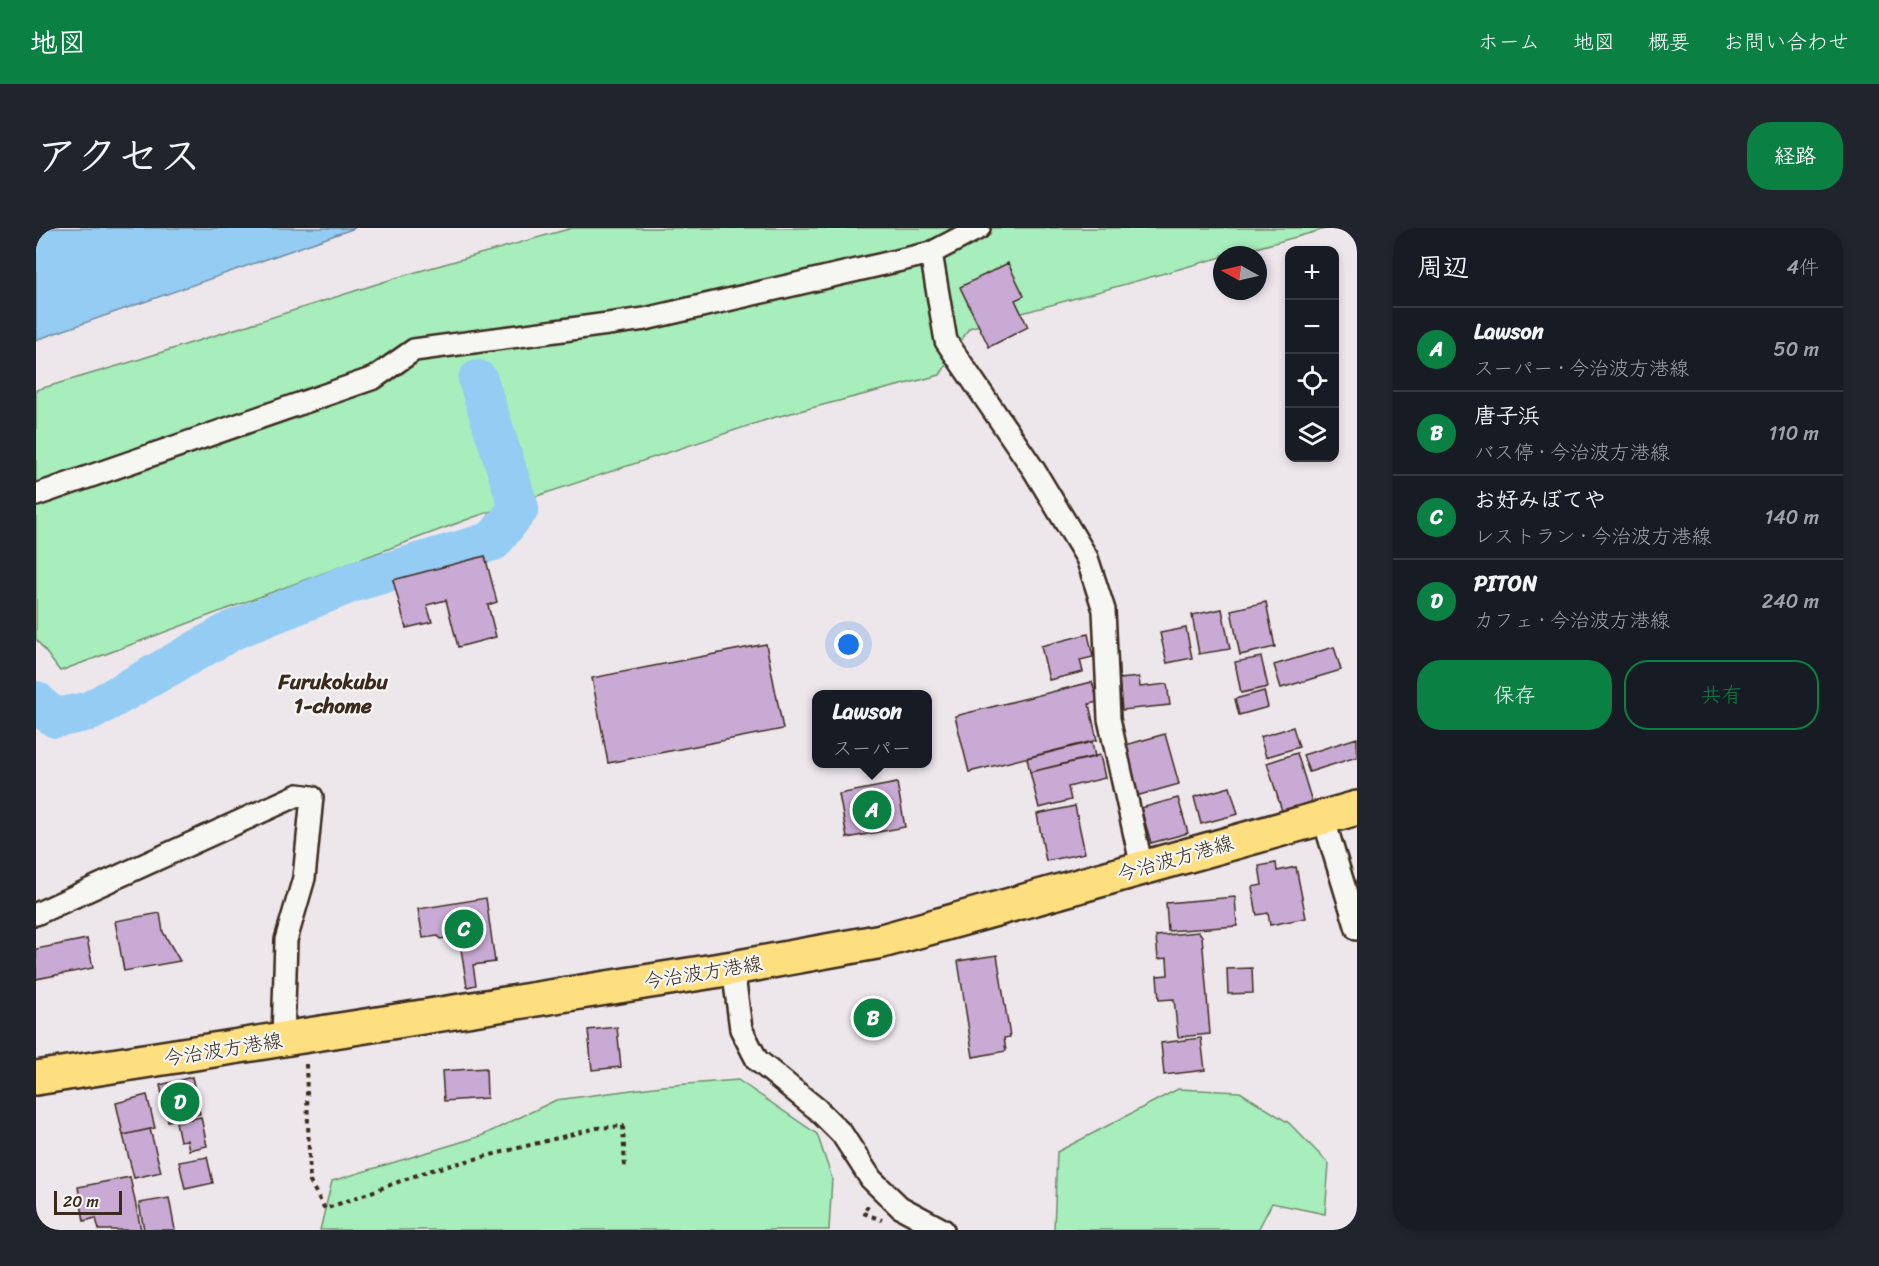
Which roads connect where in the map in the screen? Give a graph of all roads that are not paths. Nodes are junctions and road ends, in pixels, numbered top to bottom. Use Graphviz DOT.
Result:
graph roads {
  1 [pos="979,228"];
  2 [pos="930,254"];
  3 [pos="36,495"];
  4 [pos="1357,808"];
  5 [pos="1323,817"];
  6 [pos="1142,867"];
  7 [pos="36,914"];
  8 [pos="1357,929"];
  9 [pos="734,968"];
  10 [pos="294,1038"];
  11 [pos="36,1078"];
  12 [pos="943,1230"];
  1 -- 2 [label="street"];
  2 -- 3 [label="street"];
  2 -- 6 [label="street"];
  4 -- 5 [label="main road, 今治波方港線"];
  5 -- 6 [label="main road, 今治波方港線"];
  5 -- 8 [label="street"];
  6 -- 9 [label="main road, 今治波方港線"];
  7 -- 10 [label="street"];
  9 -- 10 [label="main road, 今治波方港線"];
  9 -- 12 [label="street"];
  10 -- 11 [label="main road, 今治波方港線"];
}
